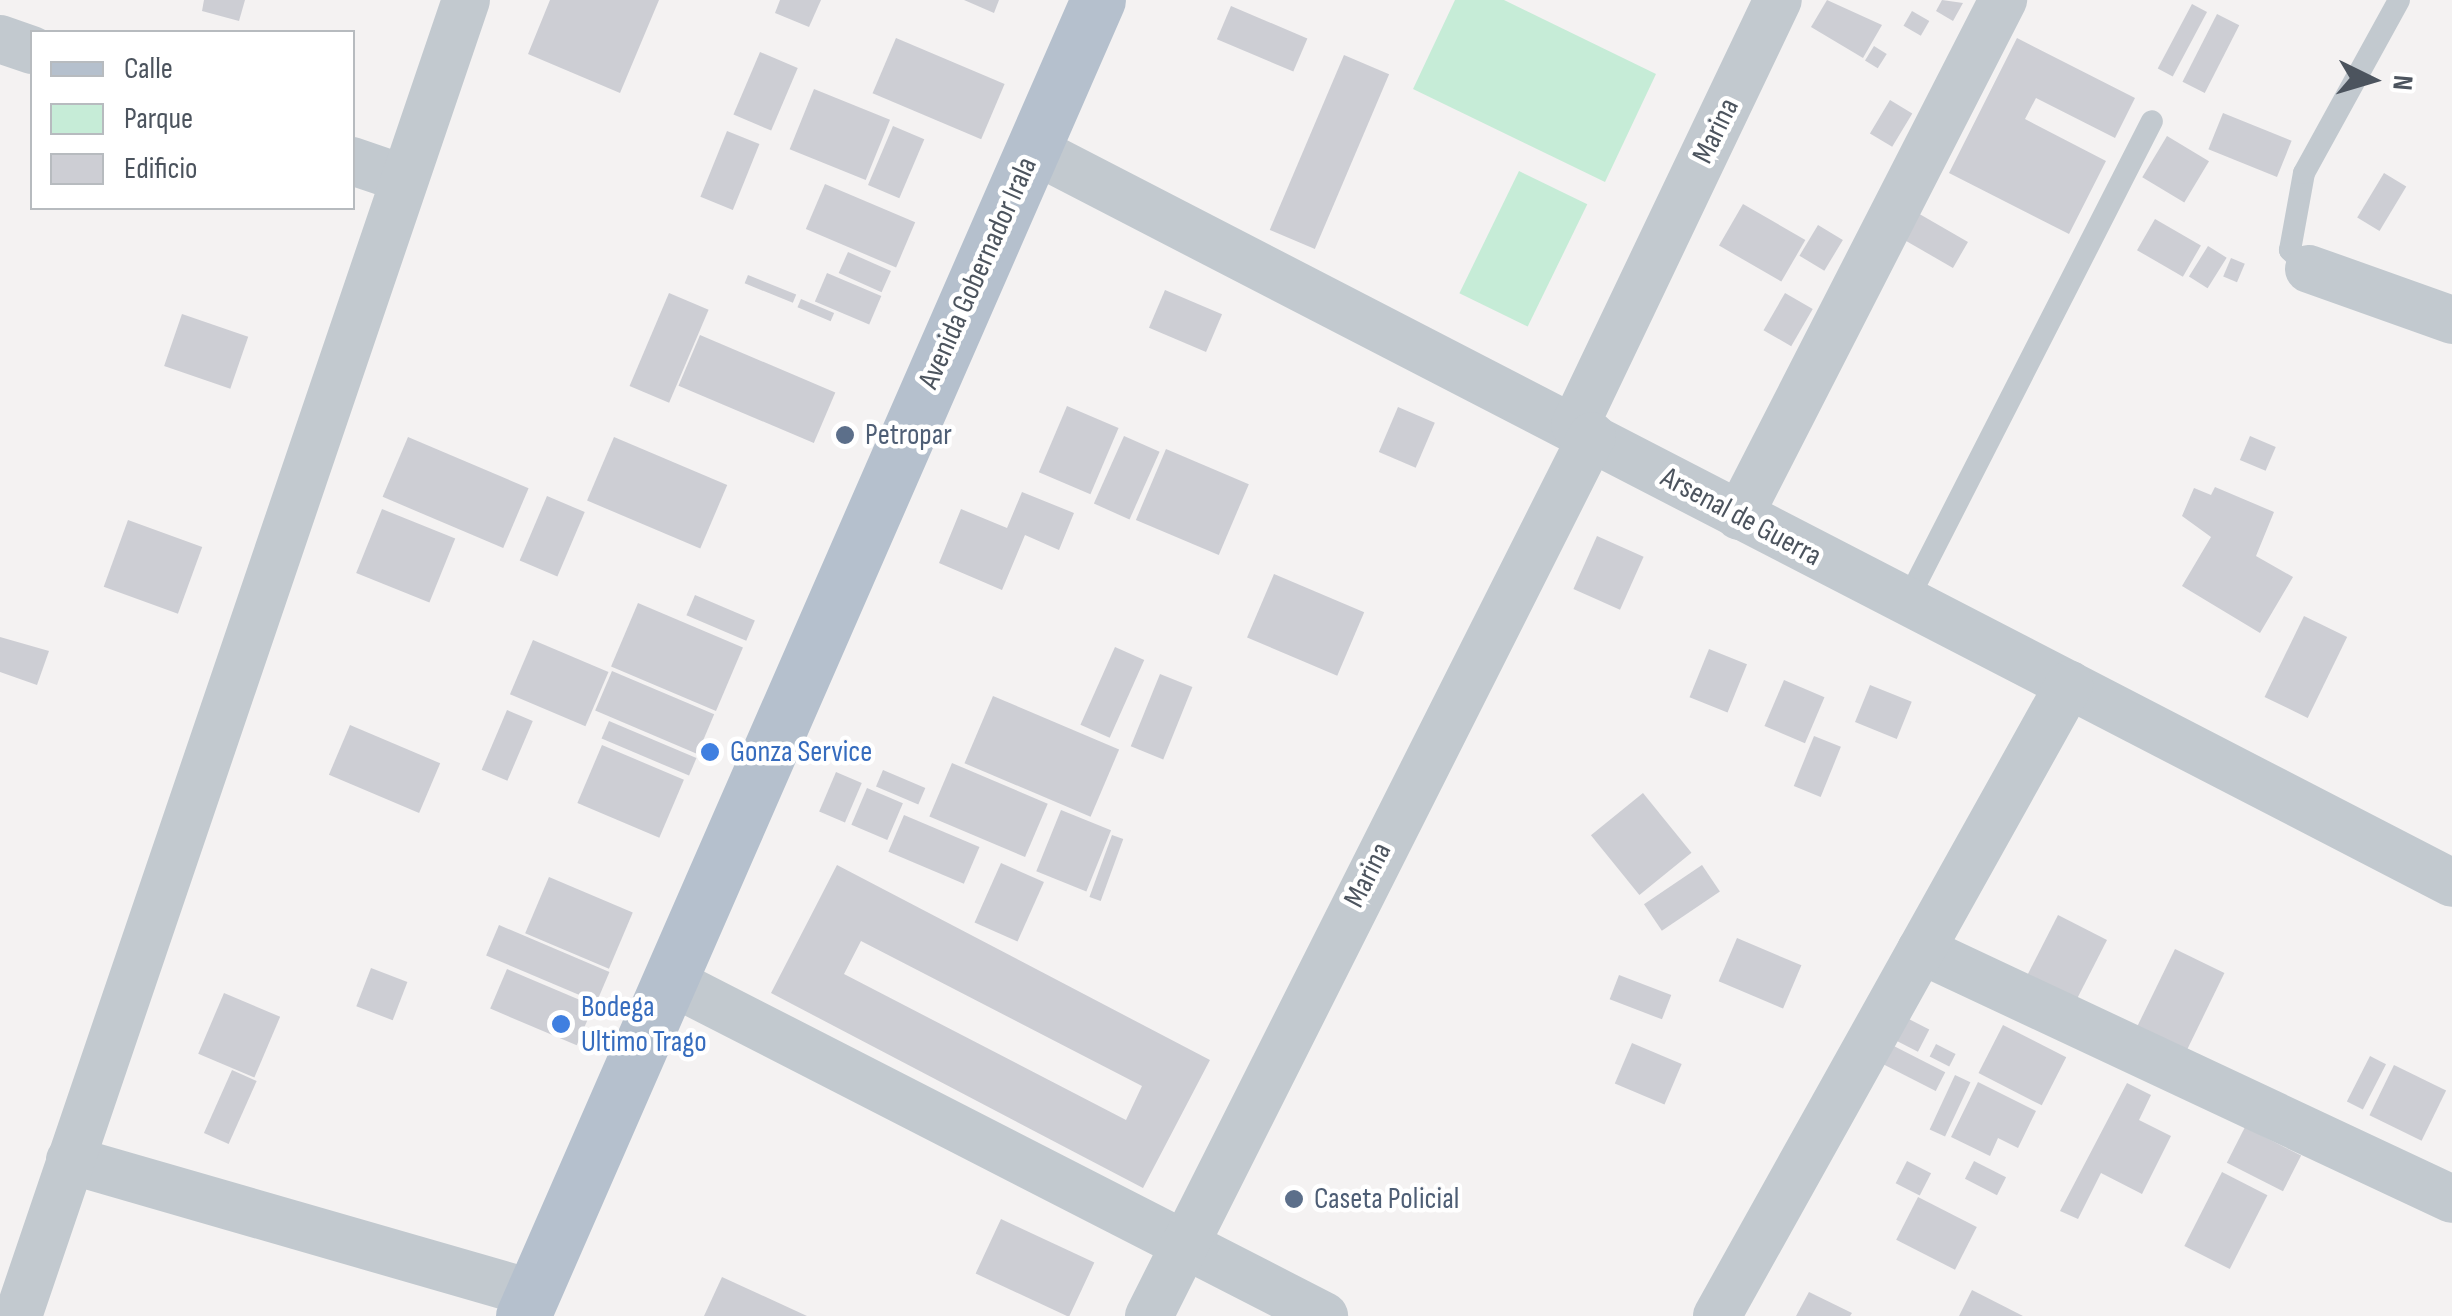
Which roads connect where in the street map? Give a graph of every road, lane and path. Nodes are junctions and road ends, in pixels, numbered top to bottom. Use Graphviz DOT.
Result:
graph roads {
  1 [pos="466,0"];
  2 [pos="1098,0"];
  3 [pos="1778,0"];
  4 [pos="2003,0"];
  5 [pos="2400,0"];
  6 [pos="0,39"];
  7 [pos="30,49"];
  8 [pos="2152,121"];
  9 [pos="1032,149"];
  10 [pos="355,162"];
  11 [pos="399,178"];
  12 [pos="2310,268"];
  13 [pos="2452,320"];
  14 [pos="1584,431"];
  15 [pos="1739,516"];
  16 [pos="1905,605"];
  17 [pos="2069,685"];
  18 [pos="2452,883"];
  19 [pos="1922,950"];
  20 [pos="670,981"];
  21 [pos="70,1160"];
  22 [pos="2452,1198"];
  23 [pos="1178,1247"];
  24 [pos="527,1305"];
  25 [pos="18,1316"];
  26 [pos="1148,1316"];
  27 [pos="1324,1316"];
  28 [pos="1716,1316"];
  1 -- 11 [label="street"];
  2 -- 9 [label="main road, Avenida Gobernador Irala"];
  3 -- 14 [label="street, Marina"];
  4 -- 15 [label="street"];
  5 -- 12 [label="lane"];
  6 -- 7 [label="street"];
  8 -- 16 [label="lane"];
  9 -- 14 [label="street, Arsenal de Guerra"];
  9 -- 20 [label="main road, Avenida Gobernador Irala"];
  10 -- 11 [label="street"];
  11 -- 21 [label="street"];
  12 -- 13 [label="street"];
  14 -- 15 [label="street, Arsenal de Guerra"];
  14 -- 23 [label="street, Marina"];
  15 -- 16 [label="street, Arsenal de Guerra"];
  16 -- 17 [label="street, Arsenal de Guerra"];
  17 -- 18 [label="street, Arsenal de Guerra"];
  17 -- 19 [label="street"];
  19 -- 22 [label="street"];
  19 -- 28 [label="street"];
  20 -- 23 [label="street"];
  20 -- 24 [label="main road, Avenida Gobernador Irala"];
  21 -- 24 [label="street"];
  21 -- 25 [label="street"];
  23 -- 26 [label="street, Marina"];
  23 -- 27 [label="street"];
}
